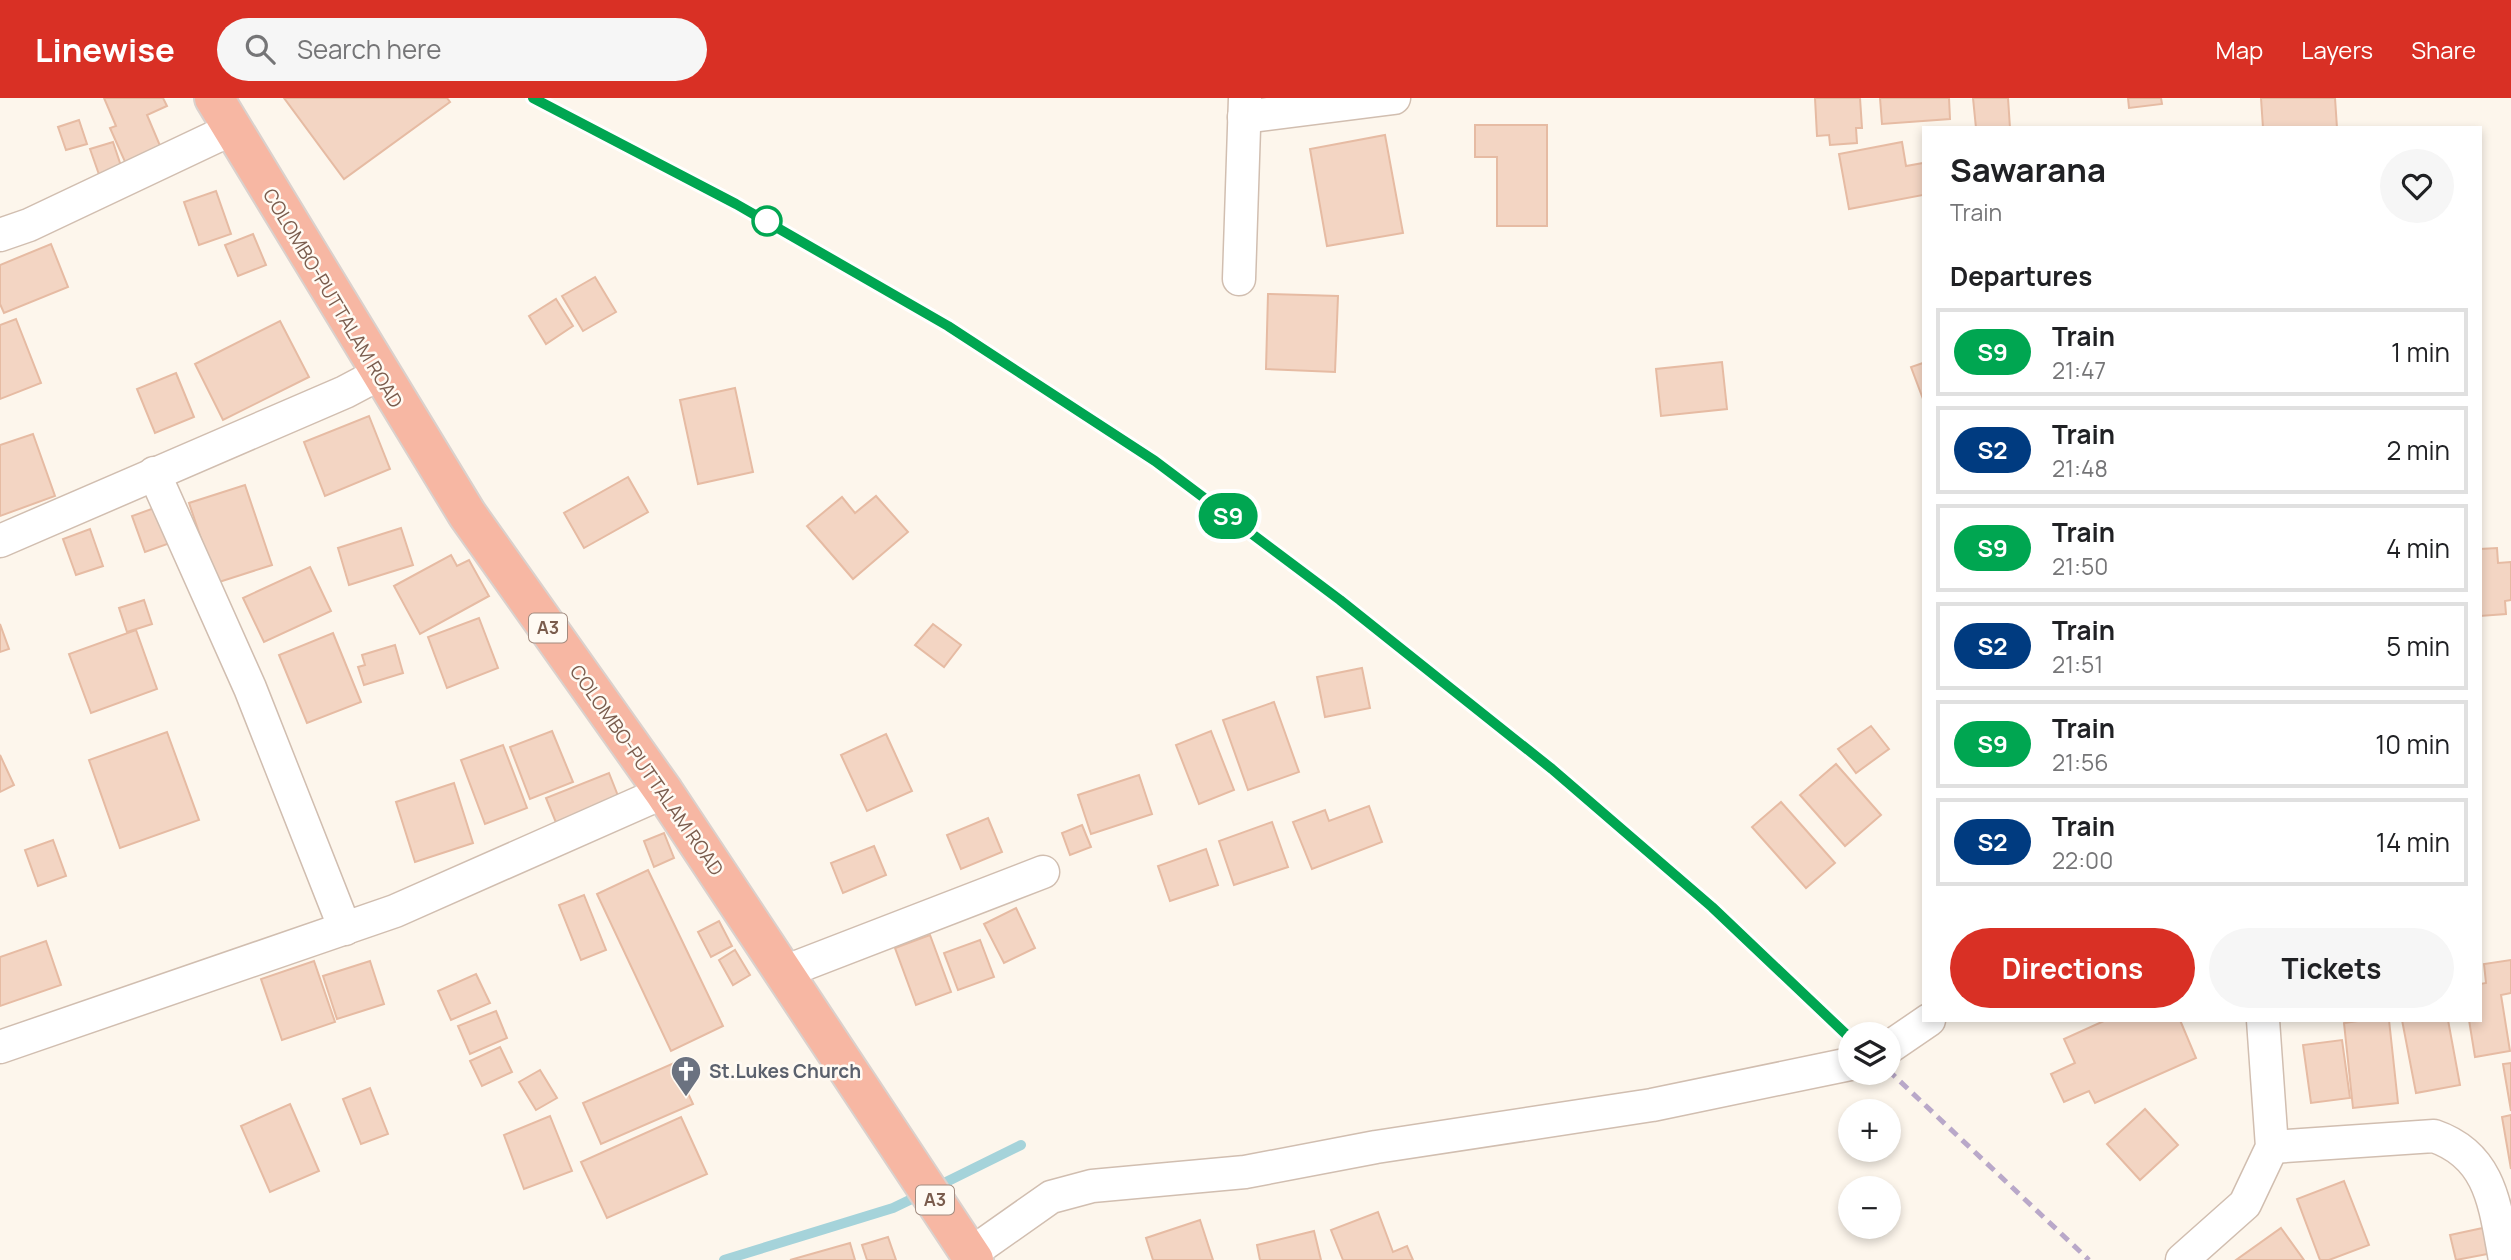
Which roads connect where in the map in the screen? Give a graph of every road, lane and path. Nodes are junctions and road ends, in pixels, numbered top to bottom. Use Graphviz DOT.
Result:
graph roads {
  1 [pos="1394,98"];
  2 [pos="1244,108"];
  3 [pos="223,113"];
  4 [pos="0,235"];
  5 [pos="1239,279"];
  6 [pos="379,374"];
  7 [pos="154,473"];
  8 [pos="0,541"];
  9 [pos="664,792"];
  10 [pos="1043,872"];
  11 [pos="345,929"];
  12 [pos="784,972"];
  13 [pos="1926,1022"];
  14 [pos="2263,1022"];
  15 [pos="1901,1039"];
  16 [pos="0,1047"];
  17 [pos="1838,1066"];
  18 [pos="2272,1147"];
  19 [pos="972,1257"];
  20 [pos="2182,1260"];
  21 [pos="2505,1260"];
  1 -- 2 [label="street"];
  2 -- 5 [label="street"];
  3 -- 4 [label="street"];
  3 -- 6 [label="highway, COLOMBO-PUTTALAM ROAD / A3"];
  6 -- 7 [label="street"];
  6 -- 9 [label="highway, COLOMBO-PUTTALAM ROAD / A3"];
  7 -- 8 [label="street"];
  7 -- 11 [label="street"];
  9 -- 11 [label="street"];
  9 -- 12 [label="highway, COLOMBO-PUTTALAM ROAD / A3"];
  10 -- 12 [label="street"];
  11 -- 16 [label="street"];
  12 -- 19 [label="highway, COLOMBO-PUTTALAM ROAD / A3"];
  13 -- 15 [label="street"];
  14 -- 18 [label="street"];
  17 -- 19 [label="street"];
  18 -- 20 [label="street"];
  18 -- 21 [label="street"];
}
